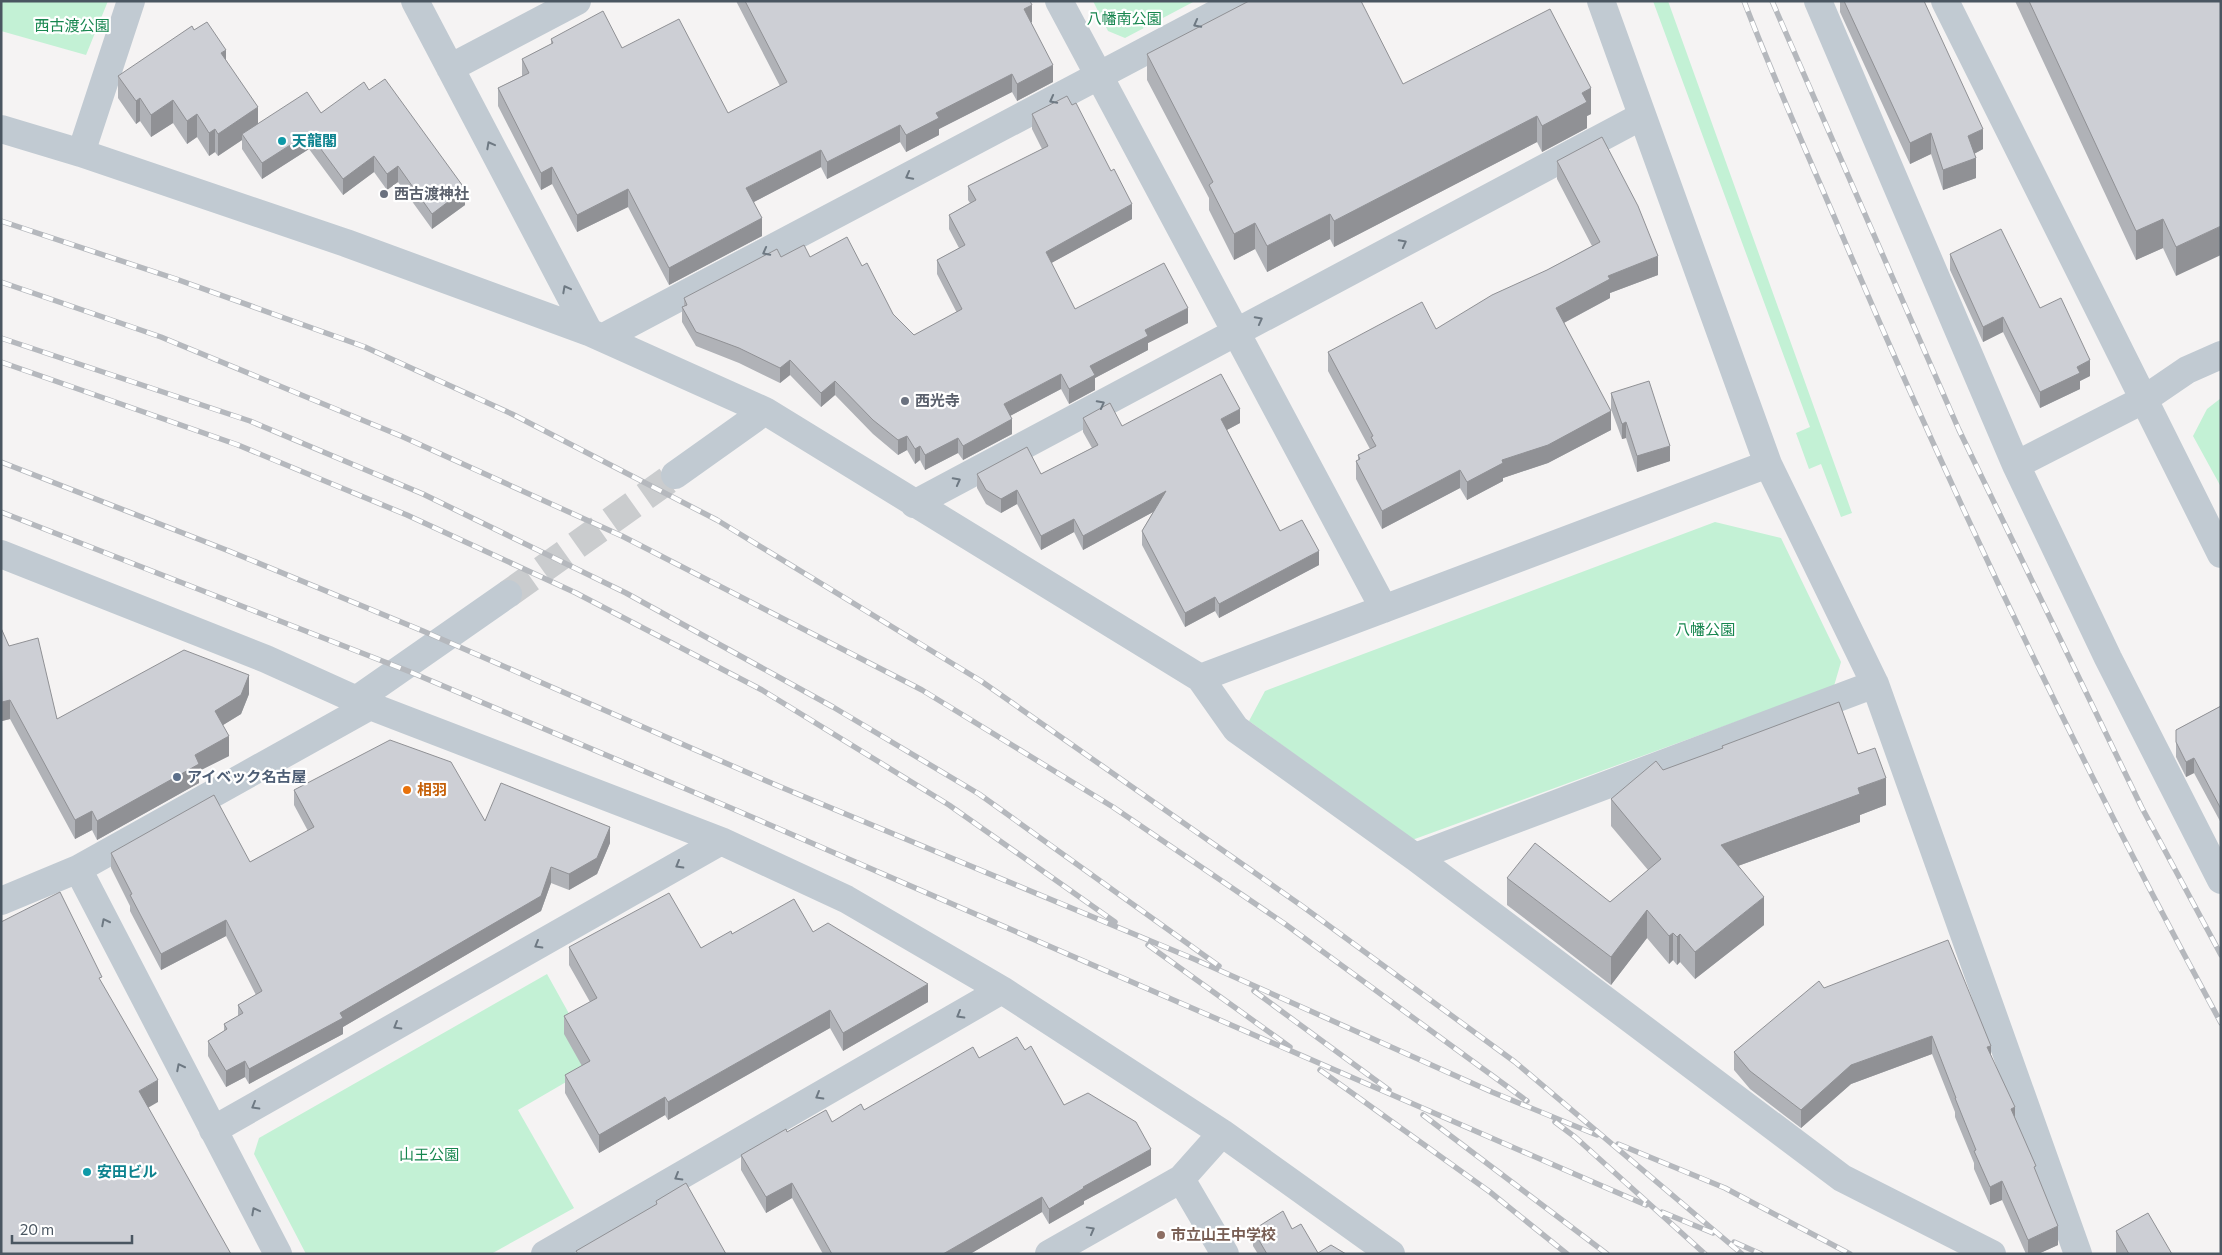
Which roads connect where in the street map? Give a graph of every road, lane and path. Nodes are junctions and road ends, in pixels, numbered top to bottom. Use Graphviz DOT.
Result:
graph roads {
  1 [pos="131,1"];
  2 [pos="415,1"];
  3 [pos="577,1"];
  4 [pos="1059,1"];
  5 [pos="1240,1"];
  6 [pos="1601,1"];
  7 [pos="1818,1"];
  8 [pos="1945,1"];
  9 [pos="450,68"];
  10 [pos="1099,76"];
  11 [pos="1642,116"];
  12 [pos="1,129"];
  13 [pos="81,153"];
  14 [pos="1236,332"];
  15 [pos="597,335"];
  16 [pos="2221,355"];
  17 [pos="2143,400"];
  18 [pos="765,411"];
  19 [pos="1768,464"];
  20 [pos="2016,465"];
  21 [pos="674,475"];
  22 [pos="914,504"];
  23 [pos="1,554"];
  24 [pos="2221,554"];
  25 [pos="508,594"];
  26 [pos="1384,609"];
  27 [pos="1200,678"];
  28 [pos="1875,684"];
  29 [pos="363,703"];
  30 [pos="721,841"];
  31 [pos="2212,844"];
  32 [pos="1415,857"];
  33 [pos="78,869"];
  34 [pos="2221,880"];
  35 [pos="1,901"];
  36 [pos="1002,990"];
  37 [pos="213,1130"];
  38 [pos="1222,1133"];
  39 [pos="1181,1180"];
  40 [pos="278,1254"];
  41 [pos="545,1254"];
  42 [pos="1049,1254"];
  43 [pos="1225,1254"];
  44 [pos="1390,1254"];
  45 [pos="1992,1254"];
  46 [pos="2078,1254"];
  1 -- 13 [label="street"];
  2 -- 9 [label="street"];
  3 -- 9 [label="street"];
  4 -- 10 [label="street"];
  5 -- 10 [label="street, one-way"];
  6 -- 11 [label="street"];
  7 -- 20 [label="street"];
  8 -- 17 [label="street"];
  15 -- 9 [label="street, one-way"];
  10 -- 14 [label="street"];
  10 -- 15 [label="street, one-way"];
  14 -- 11 [label="street, one-way"];
  11 -- 19 [label="street"];
  12 -- 13 [label="street"];
  13 -- 15 [label="street"];
  22 -- 14 [label="street, one-way"];
  14 -- 26 [label="street"];
  15 -- 18 [label="street"];
  16 -- 17 [label="street"];
  17 -- 20 [label="street"];
  17 -- 24 [label="street"];
  18 -- 21 [label="street"];
  18 -- 22 [label="street"];
  19 -- 26 [label="street"];
  19 -- 28 [label="street"];
  20 -- 31 [label="street"];
  22 -- 27 [label="street"];
  23 -- 29 [label="street"];
  25 -- 29 [label="street"];
  26 -- 27 [label="street"];
  27 -- 32 [label="street"];
  28 -- 32 [label="street"];
  28 -- 46 [label="street"];
  29 -- 30 [label="street"];
  29 -- 33 [label="street"];
  30 -- 36 [label="street"];
  30 -- 37 [label="street, one-way"];
  31 -- 34 [label="street"];
  32 -- 45 [label="street"];
  33 -- 35 [label="street"];
  37 -- 33 [label="street, one-way"];
  36 -- 38 [label="street"];
  36 -- 41 [label="street, one-way"];
  40 -- 37 [label="street, one-way"];
  38 -- 39 [label="street"];
  38 -- 44 [label="street"];
  42 -- 39 [label="street, one-way"];
  39 -- 43 [label="street"];
}
